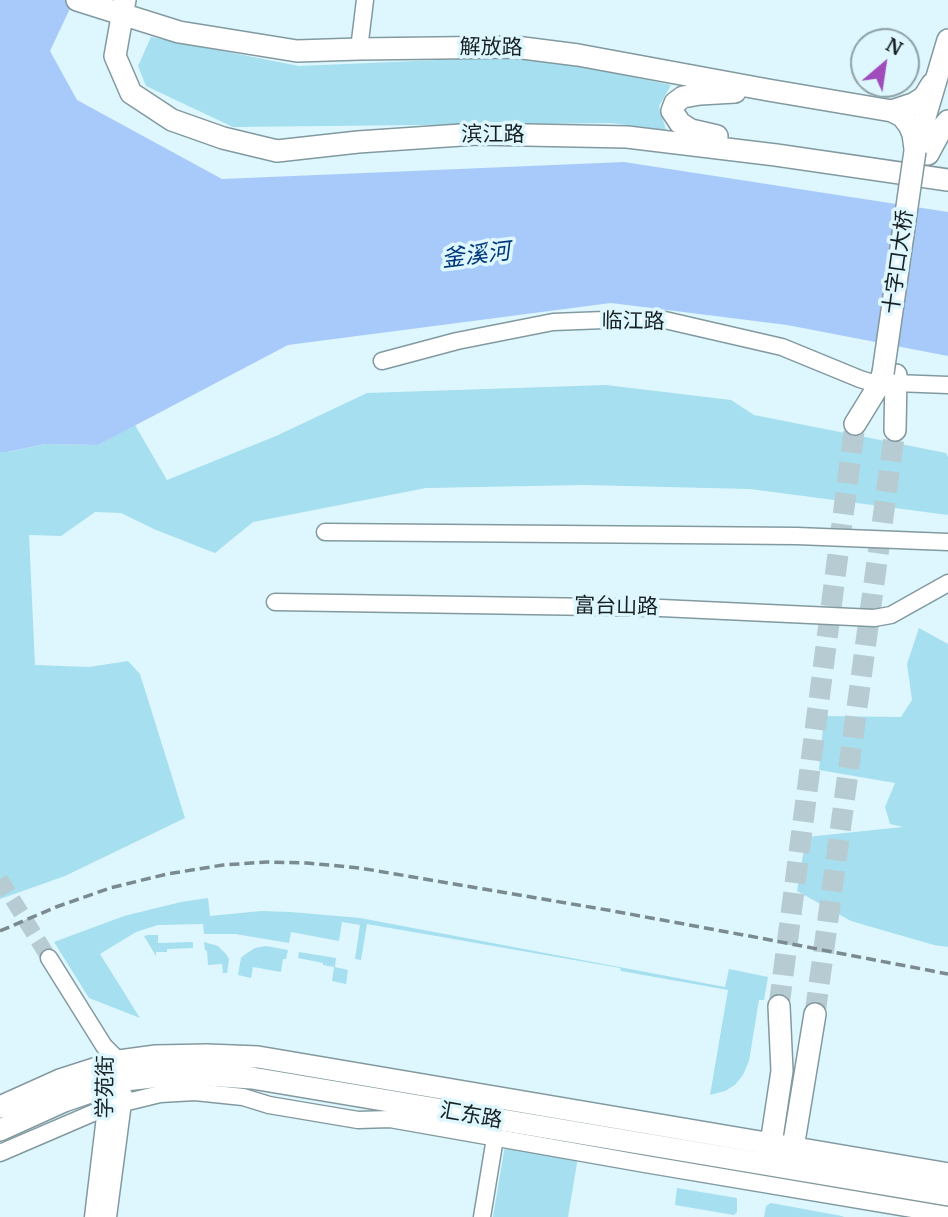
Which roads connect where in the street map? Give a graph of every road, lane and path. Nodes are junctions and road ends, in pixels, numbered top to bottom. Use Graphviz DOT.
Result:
graph roads {
  1 [pos="365,0"];
  2 [pos="83,2"];
  3 [pos="123,7"];
  4 [pos="948,40"];
  5 [pos="359,49"];
  6 [pos="942,77"];
  7 [pos="768,90"];
  8 [pos="892,111"];
  9 [pos="948,121"];
  10 [pos="922,152"];
  11 [pos="775,155"];
  12 [pos="948,180"];
  13 [pos="382,361"];
  14 [pos="888,379"];
  15 [pos="948,385"];
  16 [pos="855,424"];
  17 [pos="895,430"];
  18 [pos="325,532"];
  19 [pos="948,542"];
  20 [pos="948,583"];
  21 [pos="275,602"];
  22 [pos="49,958"];
  23 [pos="112,1068"];
  24 [pos="124,1103"];
  25 [pos="0,1107"];
  26 [pos="107,1107"];
  27 [pos="0,1130"];
  28 [pos="495,1138"];
  29 [pos="0,1153"];
  30 [pos="769,1155"];
  31 [pos="792,1158"];
  32 [pos="948,1174"];
  33 [pos="948,1195"];
  34 [pos="948,1215"];
  35 [pos="93,1217"];
  36 [pos="108,1217"];
  37 [pos="482,1217"];
  1 -- 5 [label="street"];
  2 -- 3 [label="main road, 解放路"];
  3 -- 5 [label="main road, 解放路"];
  3 -- 11 [label="main road, 滨江路"];
  4 -- 6 [label="main road"];
  5 -- 7 [label="main road, 解放路"];
  6 -- 8 [label="main road"];
  6 -- 10 [label="main road"];
  7 -- 8 [label="main road, 解放路"];
  7 -- 11 [label="main road"];
  8 -- 10 [label="main road"];
  9 -- 10 [label="main road"];
  10 -- 14 [label="main road, 十字口大桥, bridge"];
  11 -- 12 [label="main road, 滨江路"];
  13 -- 14 [label="street, 临江路"];
  14 -- 15 [label="street, 临江路"];
  14 -- 16 [label="main road"];
  14 -- 17 [label="main road, 十字口大桥"];
  18 -- 19 [label="street"];
  20 -- 21 [label="street, 富台山路"];
  22 -- 23 [label="street"];
  23 -- 24 [label="street, 学苑街"];
  23 -- 25 [label="main road, 汇东路"];
  23 -- 26 [label="street, 学苑街"];
  23 -- 27 [label="main road, 汇东路"];
  23 -- 30 [label="main road, 汇东路"];
  24 -- 26 [label="street"];
  24 -- 28 [label="street"];
  24 -- 36 [label="street, 学苑街"];
  26 -- 29 [label="street"];
  26 -- 35 [label="street, 学苑街"];
  28 -- 34 [label="street"];
  28 -- 37 [label="street"];
  30 -- 31 [label="main road, 汇东路"];
  30 -- 31 [label="main road"];
  31 -- 32 [label="main road, 汇东路"];
  31 -- 33 [label="main road, 汇东路"];
}
